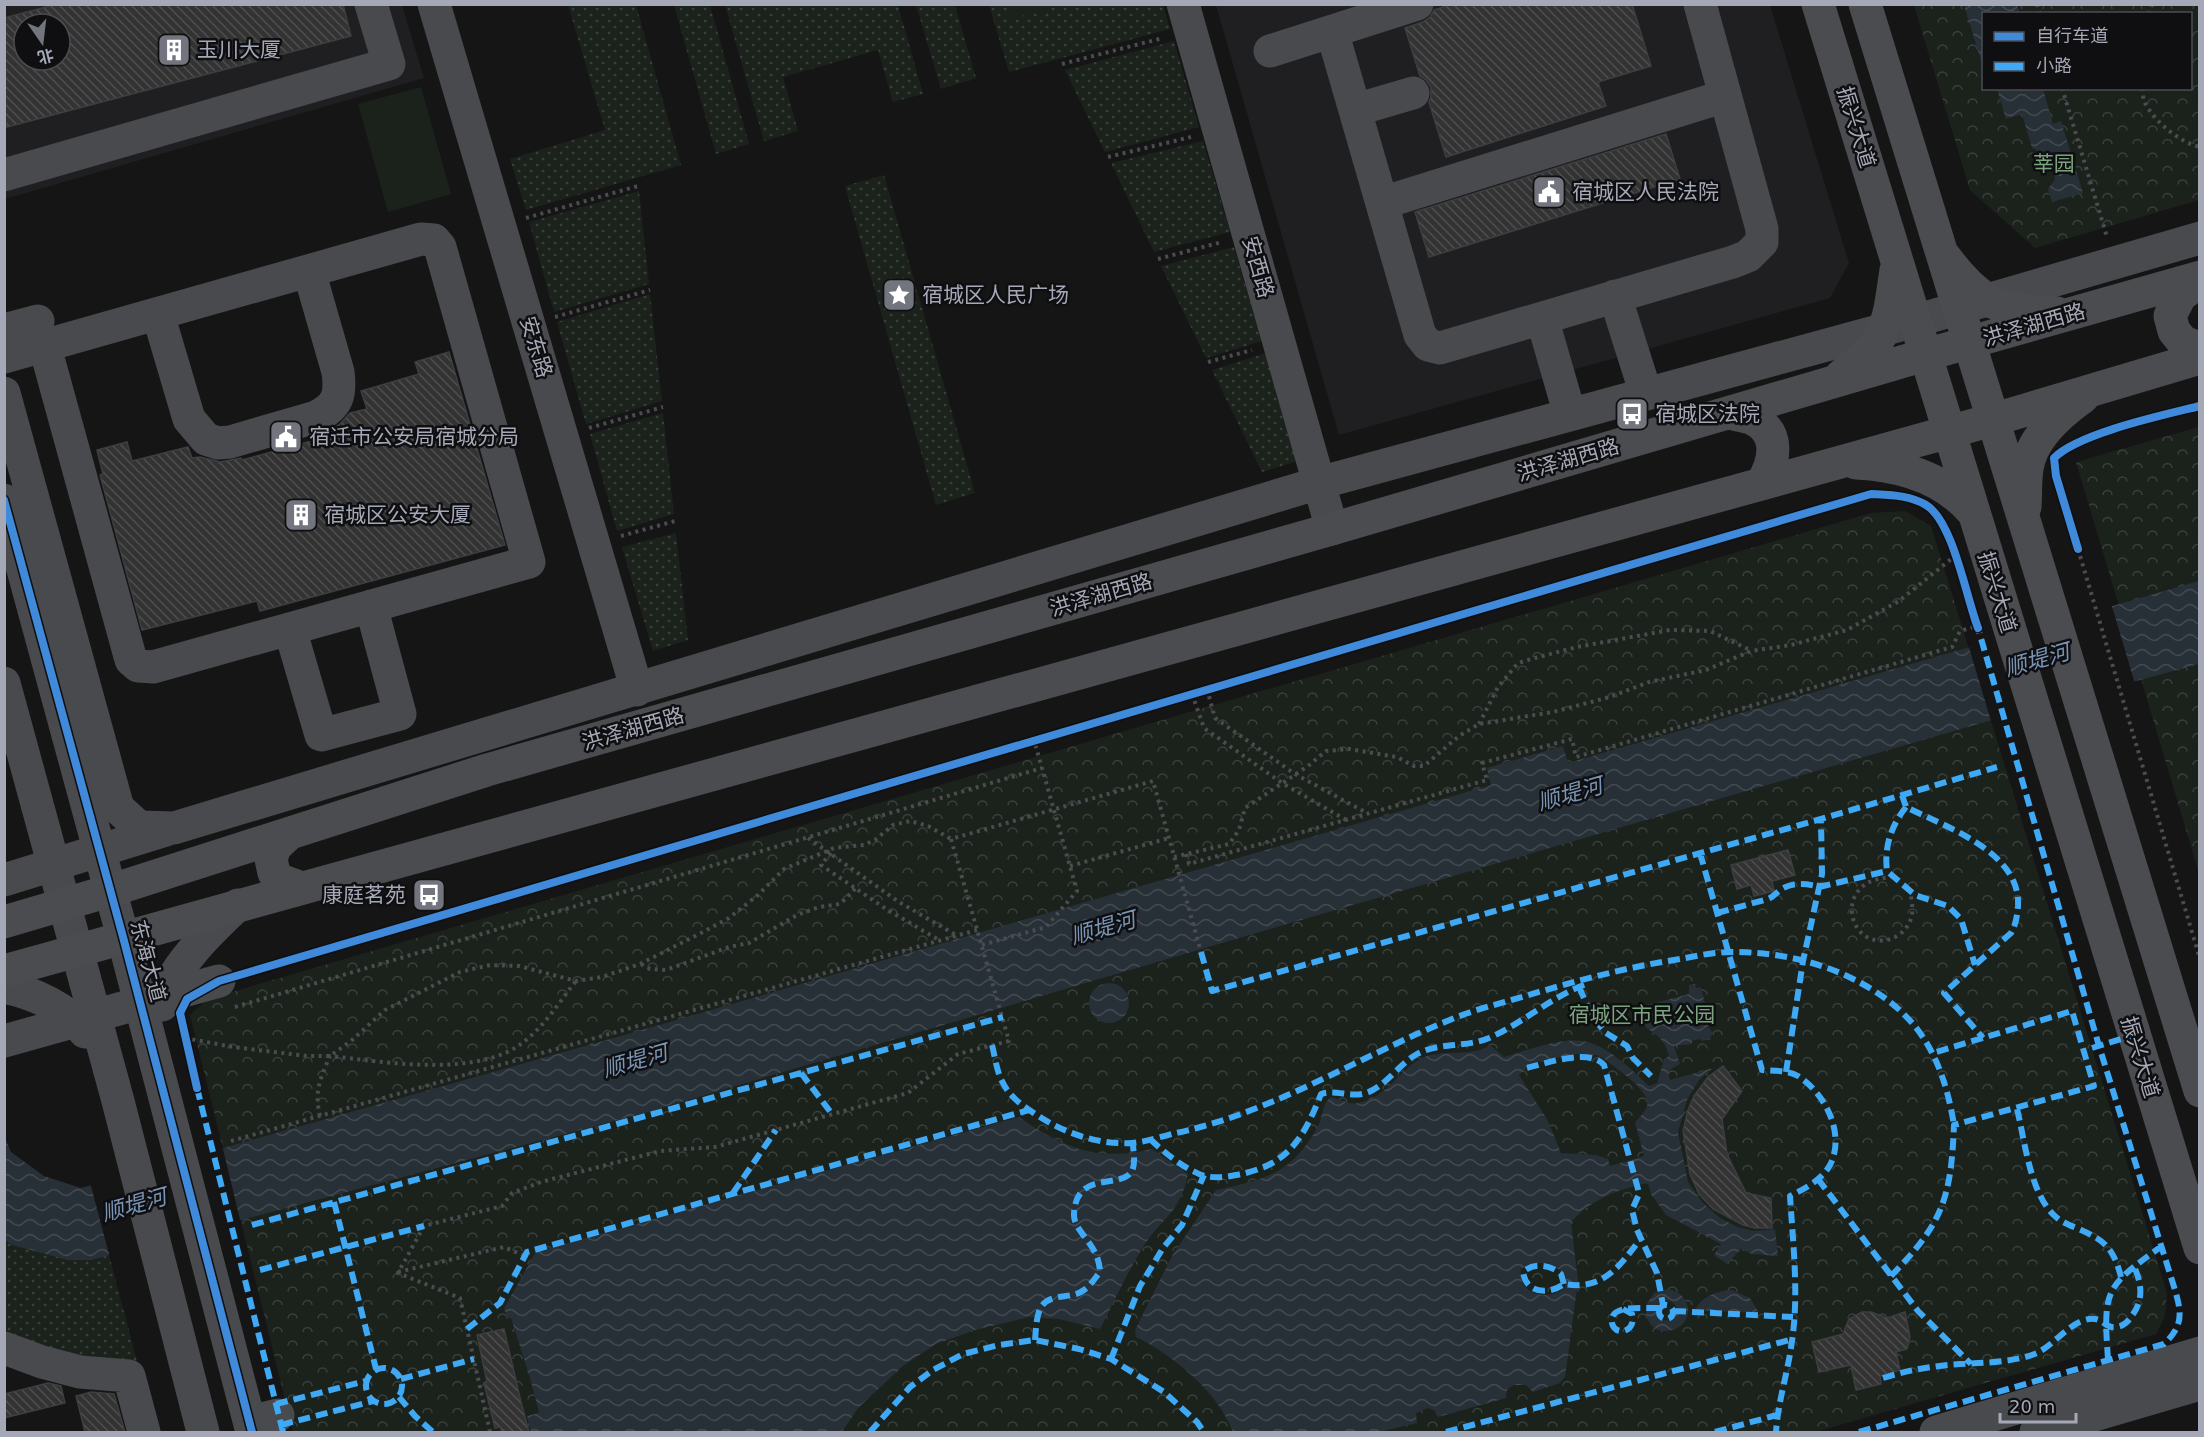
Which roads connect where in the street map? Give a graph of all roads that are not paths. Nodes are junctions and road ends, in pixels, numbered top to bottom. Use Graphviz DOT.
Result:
graph roads {
  1 [pos="371,4"];
  2 [pos="434,4"];
  3 [pos="1417,4"];
  4 [pos="1818,4"];
  5 [pos="1865,4"];
  6 [pos="1699,5"];
  7 [pos="1186,18"];
  8 [pos="1332,31"];
  9 [pos="1270,51"];
  10 [pos="1413,93"];
  11 [pos="1725,96"];
  12 [pos="1355,110"];
  13 [pos="4,175"];
  14 [pos="1918,177"];
  15 [pos="1874,189"];
  16 [pos="1382,203"];
  17 [pos="2199,238"];
  18 [pos="1897,262"];
  19 [pos="309,271"];
  20 [pos="2199,279"];
  21 [pos="1615,296"];
  22 [pos="1973,304"];
  23 [pos="158,314"];
  24 [pos="2071,314"];
  25 [pos="1542,318"];
  26 [pos="1915,321"];
  27 [pos="4,330"];
  28 [pos="1883,330"];
  29 [pos="41,334"];
  30 [pos="1968,344"];
  31 [pos="2199,348"];
  32 [pos="1925,355"];
  33 [pos="4,357"];
  34 [pos="2199,358"];
  35 [pos="1833,382"];
  36 [pos="2095,389"];
  37 [pos="4,393"];
  38 [pos="1646,394"];
  39 [pos="1729,413"];
  40 [pos="1570,415"];
  41 [pos="1992,420"];
  42 [pos="1948,431"];
  43 [pos="1836,462"];
  44 [pos="1319,483"];
  45 [pos="1762,483"];
  46 [pos="4,500"];
  47 [pos="1973,512"];
  48 [pos="2024,524"];
  49 [pos="1332,530"];
  50 [pos="2034,556"];
  51 [pos="1990,569"];
  52 [pos="371,606"];
  53 [pos="290,629"];
  54 [pos="4,683"];
  55 [pos="637,690"];
  56 [pos="174,828"];
  57 [pos="290,833"];
  58 [pos="112,847"];
  59 [pos="206,860"];
  60 [pos="30,872"];
  61 [pos="302,888"];
  62 [pos="109,891"];
  63 [pos="65,904"];
  64 [pos="238,905"];
  65 [pos="4,908"];
  66 [pos="4,922"];
  67 [pos="123,937"];
  68 [pos="77,950"];
  69 [pos="4,970"];
  70 [pos="4,987"];
  71 [pos="223,995"];
  72 [pos="152,1000"];
  73 [pos="86,1018"];
  74 [pos="4,1041"];
  75 [pos="2199,1091"];
  76 [pos="2199,1248"];
  77 [pos="4,1348"];
  78 [pos="2199,1353"];
  79 [pos="2199,1384"];
  80 [pos="260,1423"];
  81 [pos="144,1432"];
  82 [pos="203,1432"];
  83 [pos="1936,1432"];
  84 [pos="2036,1432"];
  1 -- 13 [label="street"];
  2 -- 55 [label="street, 安东路"];
  3 -- 8 [label="street"];
  4 -- 15 [label="main road, 振兴大道"];
  5 -- 14 [label="main road"];
  6 -- 11 [label="street"];
  7 -- 44 [label="street, 安西路"];
  8 -- 9 [label="street"];
  8 -- 12 [label="street"];
  10 -- 12 [label="street"];
  11 -- 16 [label="street"];
  11 -- 21 [label="street"];
  12 -- 16 [label="street"];
  14 -- 15 [label="main road"];
  14 -- 22 [label="main road"];
  15 -- 18 [label="main road, 振兴大道"];
  16 -- 25 [label="street"];
  17 -- 22 [label="street"];
  18 -- 26 [label="main road, 振兴大道"];
  18 -- 28 [label="main road"];
  19 -- 23 [label="street"];
  19 -- 23 [label="street"];
  19 -- 52 [label="street"];
  20 -- 24 [label="main road, 洪泽湖西路"];
  20 -- 31 [label="main road"];
  21 -- 25 [label="street"];
  21 -- 38 [label="street"];
  22 -- 24 [label="main road"];
  22 -- 26 [label="street"];
  22 -- 30 [label="main road"];
  23 -- 29 [label="street"];
  24 -- 30 [label="main road, 洪泽湖西路"];
  25 -- 40 [label="street"];
  26 -- 28 [label="street"];
  26 -- 32 [label="main road, 振兴大道"];
  27 -- 29 [label="street"];
  28 -- 35 [label="main road"];
  28 -- 38 [label="street"];
  29 -- 33 [label="street"];
  29 -- 53 [label="street"];
  30 -- 32 [label="main road, 洪泽湖西路"];
  30 -- 41 [label="main road"];
  32 -- 35 [label="main road, 洪泽湖西路"];
  32 -- 42 [label="main road, 振兴大道"];
  34 -- 36 [label="main road"];
  35 -- 39 [label="main road, 洪泽湖西路"];
  36 -- 41 [label="main road"];
  36 -- 48 [label="main road"];
  37 -- 56 [label="street"];
  38 -- 40 [label="street"];
  39 -- 45 [label="main road"];
  39 -- 49 [label="main road, 洪泽湖西路"];
  40 -- 44 [label="street"];
  41 -- 42 [label="main road"];
  41 -- 48 [label="main road"];
  42 -- 43 [label="main road"];
  42 -- 47 [label="main road, 振兴大道"];
  43 -- 45 [label="main road"];
  43 -- 47 [label="main road"];
  44 -- 49 [label="street, 安西路"];
  44 -- 55 [label="street"];
  45 -- 61 [label="main road"];
  46 -- 58 [label="street, 东海大道"];
  47 -- 51 [label="main road, 振兴大道"];
  48 -- 50 [label="main road"];
  49 -- 57 [label="main road, 洪泽湖西路"];
  50 -- 51 [label="main road"];
  50 -- 75 [label="main road"];
  51 -- 76 [label="main road, 振兴大道"];
  52 -- 53 [label="street"];
  52 -- 53 [label="street"];
  54 -- 60 [label="street"];
  55 -- 56 [label="street"];
  56 -- 58 [label="street"];
  57 -- 59 [label="main road, 洪泽湖西路"];
  57 -- 61 [label="main road"];
  58 -- 59 [label="street"];
  58 -- 60 [label="street"];
  58 -- 62 [label="street, 东海大道"];
  59 -- 62 [label="main road, 洪泽湖西路"];
  60 -- 63 [label="street"];
  60 -- 65 [label="street"];
  61 -- 64 [label="main road"];
  62 -- 63 [label="main road, 洪泽湖西路"];
  62 -- 67 [label="street, 东海大道"];
  63 -- 66 [label="main road, 洪泽湖西路"];
  63 -- 68 [label="street"];
  64 -- 67 [label="main road"];
  64 -- 72 [label="street"];
  67 -- 68 [label="main road"];
  67 -- 72 [label="street, 东海大道"];
  68 -- 69 [label="main road"];
  68 -- 73 [label="street"];
  70 -- 73 [label="street"];
  71 -- 72 [label="street"];
  72 -- 73 [label="street"];
  72 -- 80 [label="street, 东海大道"];
  73 -- 74 [label="street"];
  73 -- 82 [label="street"];
  77 -- 81 [label="street"];
  78 -- 83 [label="street"];
  79 -- 84 [label="street"];
}
